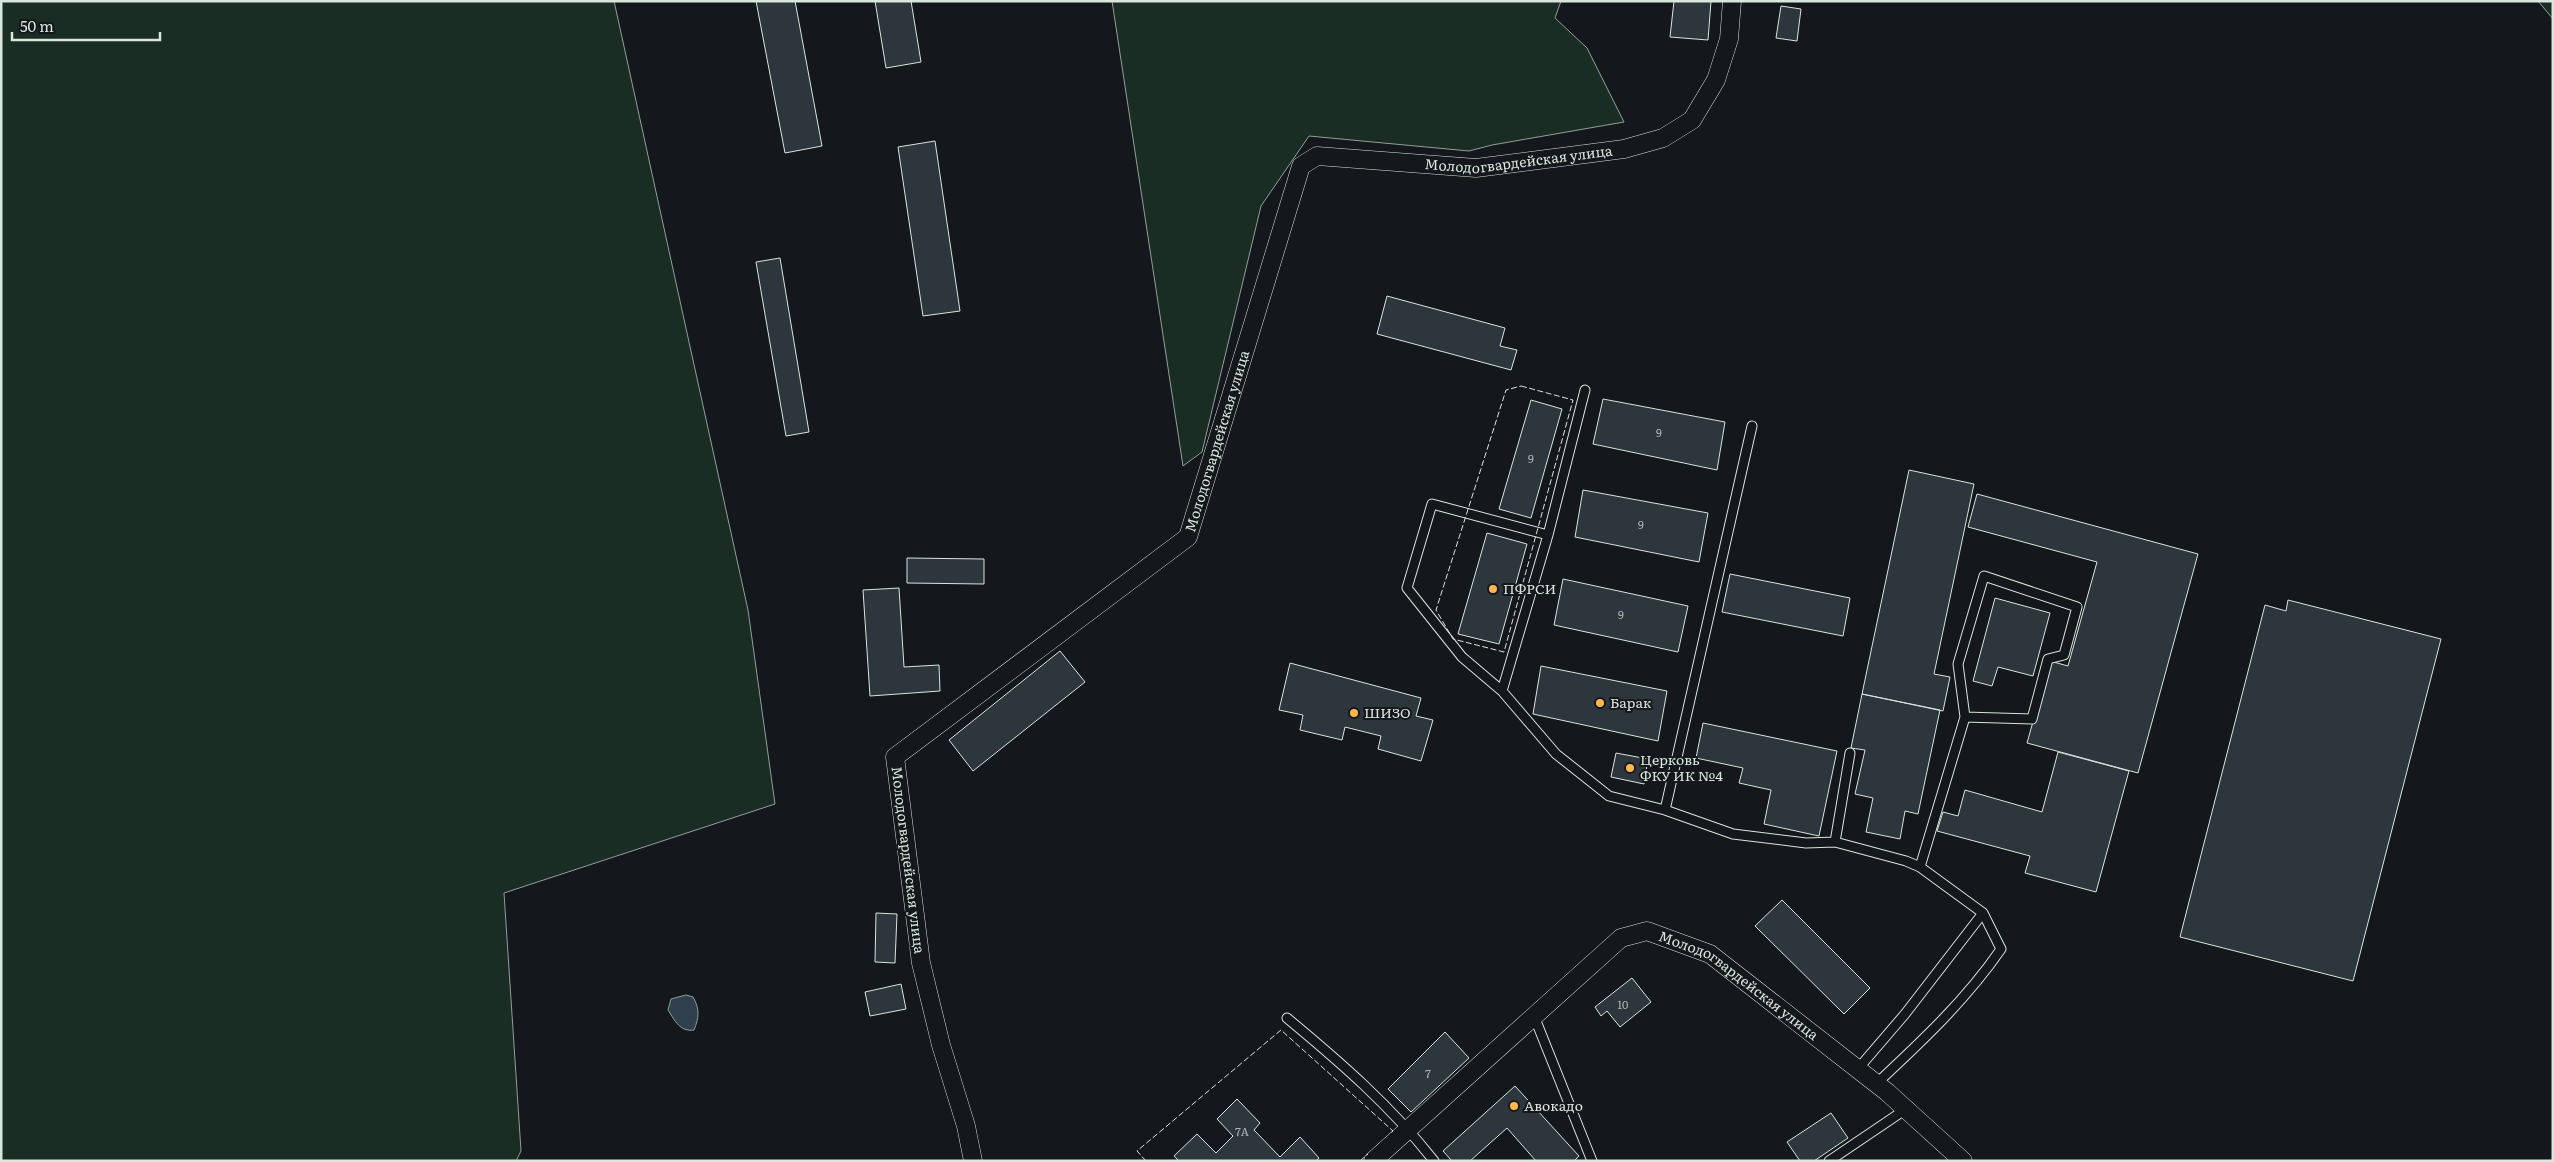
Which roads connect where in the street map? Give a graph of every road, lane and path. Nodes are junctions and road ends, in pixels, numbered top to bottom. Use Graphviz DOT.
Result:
graph roads {
  1 [pos="1732,1"];
  2 [pos="1585,390"];
  3 [pos="1752,426"];
  4 [pos="1548,535"];
  5 [pos="1502,692"];
  6 [pos="1964,717"];
  7 [pos="1850,752"];
  8 [pos="1665,810"];
  9 [pos="1835,842"];
  10 [pos="1920,867"];
  11 [pos="1983,913"];
  12 [pos="1534,1016"];
  13 [pos="1288,1018"];
  14 [pos="1857,1070"];
  15 [pos="1876,1084"];
  16 [pos="1906,1109"];
  17 [pos="1409,1128"];
  18 [pos="973,1161"];
  19 [pos="1373,1161"];
  20 [pos="1434,1161"];
  21 [pos="1592,1161"];
  22 [pos="1829,1161"];
  23 [pos="1963,1161"];
  1 -- 18 [label="street, Молодогвардейская улица"];
  2 -- 4 [label="lane"];
  3 -- 8 [label="lane"];
  4 -- 5 [label="lane"];
  4 -- 5 [label="lane"];
  5 -- 8 [label="lane"];
  6 -- 6 [label="lane"];
  6 -- 10 [label="lane"];
  7 -- 9 [label="lane"];
  8 -- 9 [label="lane"];
  9 -- 10 [label="lane"];
  10 -- 11 [label="lane"];
  11 -- 14 [label="lane"];
  11 -- 15 [label="lane"];
  12 -- 14 [label="street, Молодогвардейская улица"];
  12 -- 17 [label="street, Молодогвардейская улица"];
  12 -- 21 [label="lane"];
  13 -- 17 [label="lane"];
  14 -- 15 [label="street, Молодогвардейская улица"];
  15 -- 16 [label="street, Молодогвардейская улица"];
  16 -- 22 [label="lane"];
  16 -- 23 [label="street, Молодогвардейская улица"];
  17 -- 19 [label="street, Молодогвардейская улица"];
  17 -- 20 [label="lane"];
}
